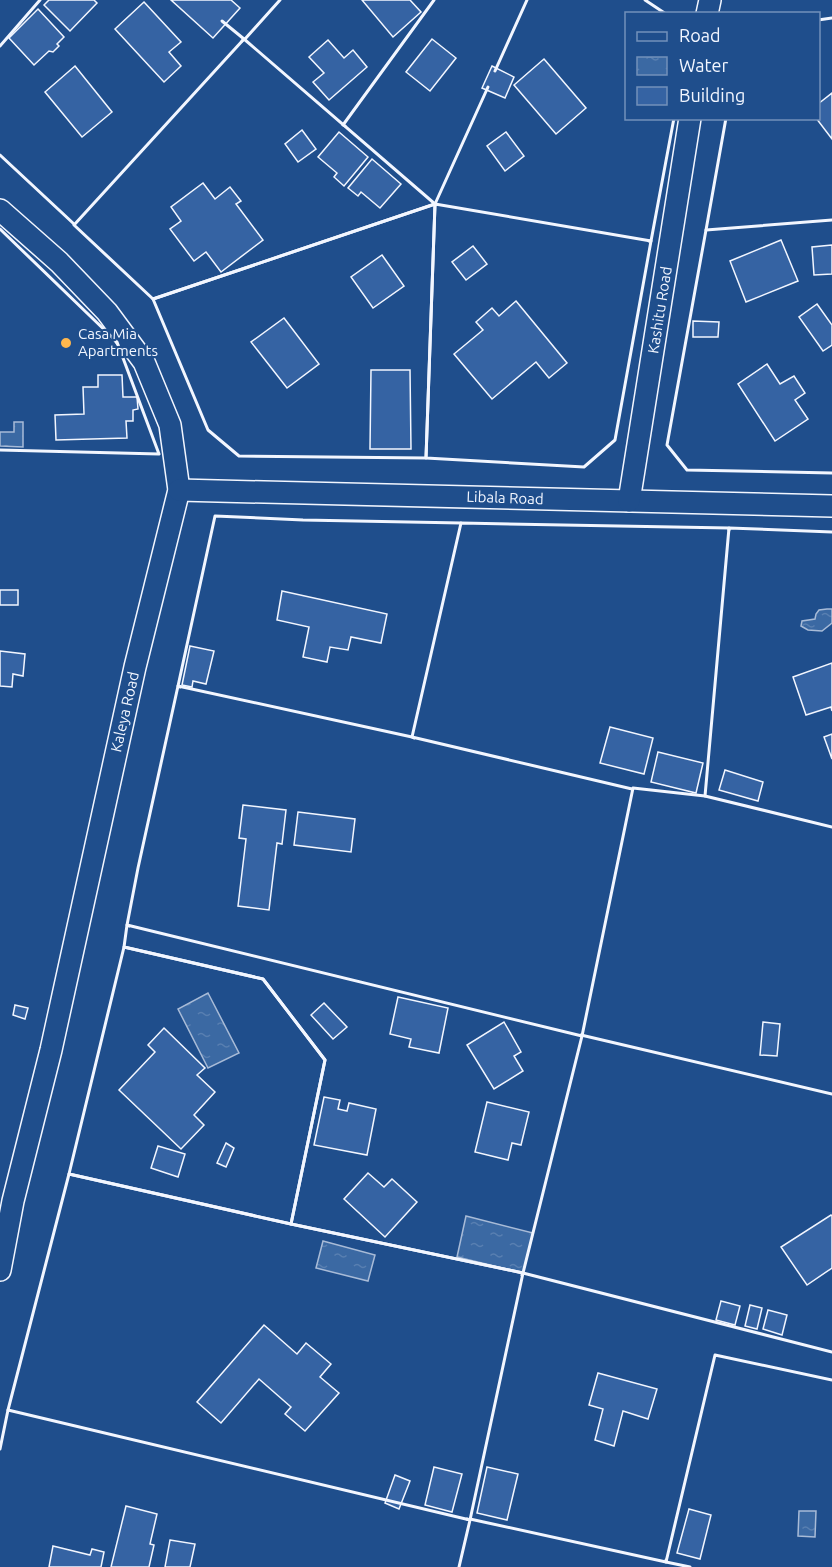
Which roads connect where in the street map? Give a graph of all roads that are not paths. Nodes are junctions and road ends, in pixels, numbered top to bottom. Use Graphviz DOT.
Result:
graph roads {
  1 [pos="690,120"];
  2 [pos="0,210"];
  3 [pos="179,490"];
  4 [pos="629,501"];
  5 [pos="832,506"];
  6 [pos="0,1270"];
  1 -- 4 [label="street, Kashitu Road"];
  2 -- 3 [label="street, Kaleya Road"];
  3 -- 4 [label="street, Libala Road"];
  3 -- 6 [label="street, Kaleya Road"];
  4 -- 5 [label="street, Libala Road"];
}
